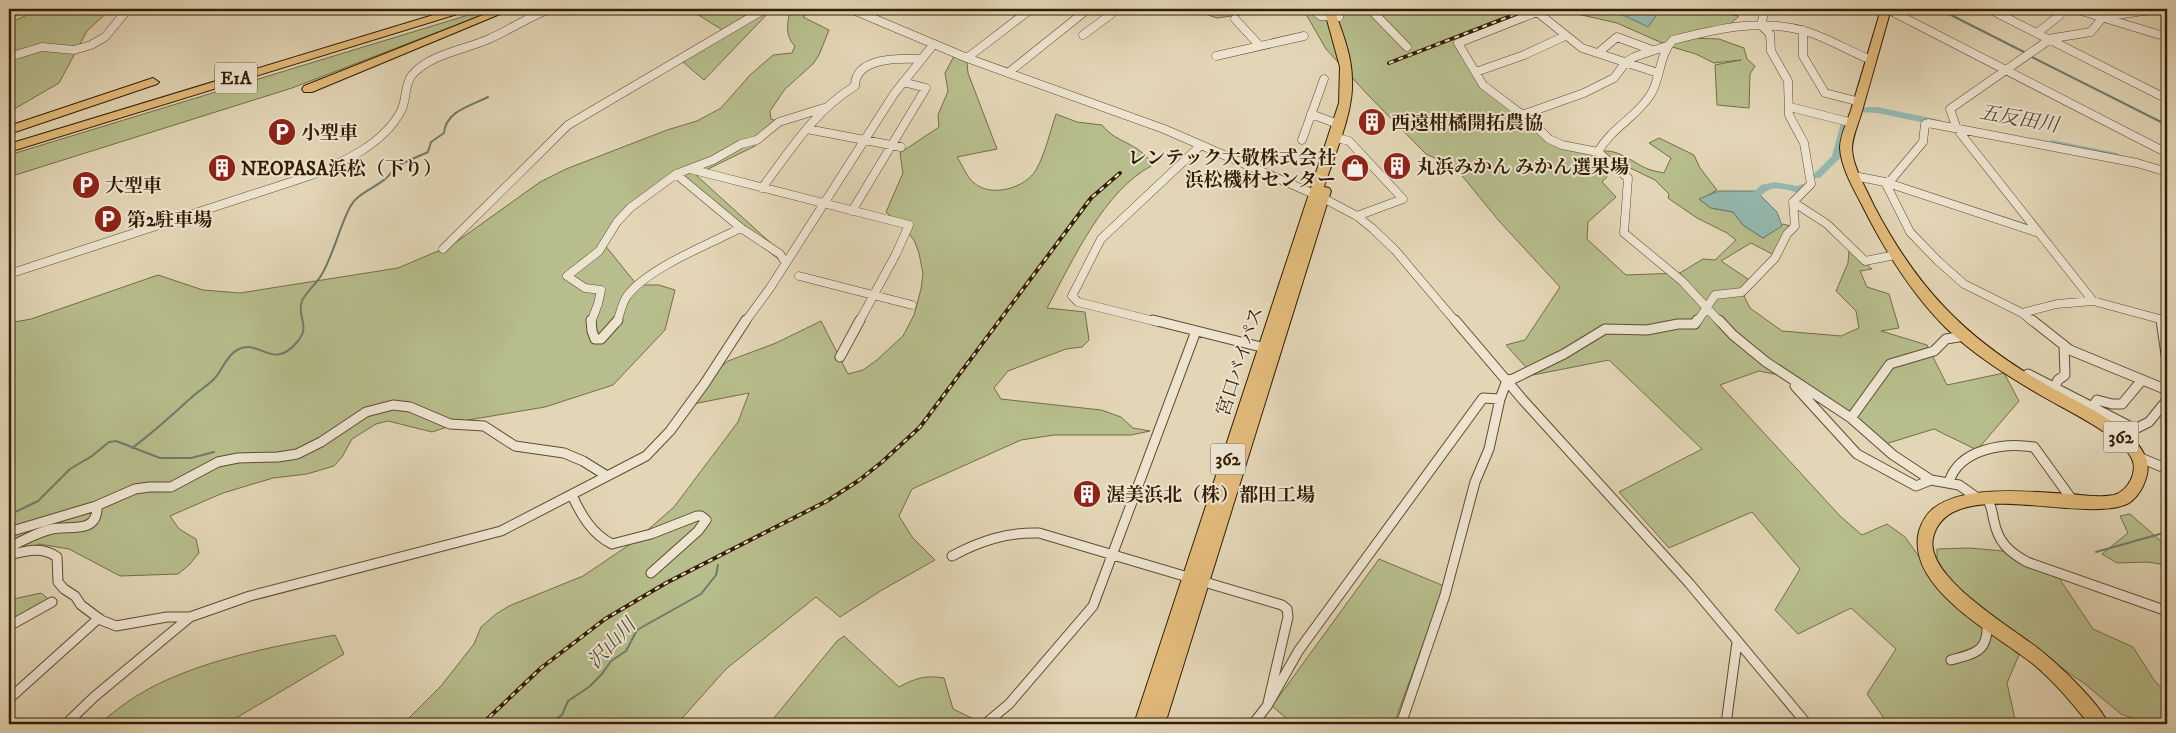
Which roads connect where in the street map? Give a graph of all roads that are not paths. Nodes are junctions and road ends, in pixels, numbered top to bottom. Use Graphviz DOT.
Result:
graph roads {
  1 [pos="128,9"];
  2 [pos="437,9"];
  3 [pos="463,9"];
  4 [pos="507,9"];
  5 [pos="549,9"];
  6 [pos="764,9"];
  7 [pos="851,9"];
  8 [pos="1031,9"];
  9 [pos="1088,9"];
  10 [pos="1118,9"];
  11 [pos="1312,9"];
  12 [pos="1370,9"];
  13 [pos="1765,9"];
  14 [pos="1886,9"];
  15 [pos="1988,9"];
  16 [pos="2061,9"];
  17 [pos="2076,9"];
  18 [pos="2157,9"];
  19 [pos="1334,13"];
  20 [pos="2103,17"];
  21 [pos="1235,19"];
  22 [pos="1761,25"];
  23 [pos="1803,30"];
  24 [pos="2037,33"];
  25 [pos="1083,35"];
  26 [pos="1304,36"];
  27 [pos="1565,36"];
  28 [pos="2167,37"];
  29 [pos="2048,39"];
  30 [pos="933,45"];
  31 [pos="1259,46"];
  32 [pos="1667,46"];
  33 [pos="1407,47"];
  34 [pos="1652,50"];
  35 [pos="1598,53"];
  36 [pos="1216,56"];
  37 [pos="9,57"];
  38 [pos="967,58"];
  39 [pos="920,59"];
  40 [pos="1871,60"];
  41 [pos="1626,62"];
  42 [pos="2006,70"];
  43 [pos="1476,72"];
  44 [pos="1658,72"];
  45 [pos="1008,73"];
  46 [pos="1324,79"];
  47 [pos="153,82"];
  48 [pos="903,82"];
  49 [pos="308,89"];
  50 [pos="2167,99"];
  51 [pos="1860,102"];
  52 [pos="1790,107"];
  53 [pos="824,108"];
  54 [pos="1311,114"];
  55 [pos="1522,115"];
  56 [pos="1853,123"];
  57 [pos="1338,124"];
  58 [pos="1956,127"];
  59 [pos="807,129"];
  60 [pos="9,130"];
  61 [pos="1341,139"];
  62 [pos="9,140"];
  63 [pos="865,140"];
  64 [pos="1302,140"];
  65 [pos="891,145"];
  66 [pos="1201,145"];
  67 [pos="901,147"];
  68 [pos="9,148"];
  69 [pos="1598,152"];
  70 [pos="2167,153"];
  71 [pos="690,169"];
  72 [pos="2167,172"];
  73 [pos="676,174"];
  74 [pos="1854,176"];
  75 [pos="1885,182"];
  76 [pos="762,188"];
  77 [pos="1319,196"];
  78 [pos="1793,202"];
  79 [pos="824,204"];
  80 [pos="852,211"];
  81 [pos="1357,216"];
  82 [pos="741,228"];
  83 [pos="2039,233"];
  84 [pos="443,249"];
  85 [pos="1895,255"];
  86 [pos="784,262"];
  87 [pos="9,274"];
  88 [pos="799,276"];
  89 [pos="873,295"];
  90 [pos="2094,301"];
  91 [pos="912,305"];
  92 [pos="1706,306"];
  93 [pos="2022,313"];
  94 [pos="2164,320"];
  95 [pos="1196,331"];
  96 [pos="1964,336"];
  97 [pos="2064,345"];
  98 [pos="1264,348"];
  99 [pos="840,357"];
  100 [pos="1992,358"];
  101 [pos="2167,361"];
  102 [pos="1507,380"];
  103 [pos="1793,380"];
  104 [pos="2142,380"];
  105 [pos="2054,388"];
  106 [pos="2167,390"];
  107 [pos="1500,399"];
  108 [pos="2167,400"];
  109 [pos="2092,408"];
  110 [pos="1851,418"];
  111 [pos="2141,458"];
  112 [pos="2167,469"];
  113 [pos="607,476"];
  114 [pos="1931,480"];
  115 [pos="1950,482"];
  116 [pos="572,495"];
  117 [pos="1983,499"];
  118 [pos="2073,501"];
  119 [pos="97,506"];
  120 [pos="9,532"];
  121 [pos="9,547"];
  122 [pos="1112,554"];
  123 [pos="9,555"];
  124 [pos="952,556"];
  125 [pos="651,573"];
  126 [pos="1196,580"];
  127 [pos="52,602"];
  128 [pos="2167,611"];
  129 [pos="190,617"];
  130 [pos="99,618"];
  131 [pos="1987,621"];
  132 [pos="9,626"];
  133 [pos="1738,642"];
  134 [pos="1951,660"];
  135 [pos="9,699"];
  136 [pos="1268,703"];
  137 [pos="66,724"];
  138 [pos="985,724"];
  139 [pos="1142,724"];
  140 [pos="1156,724"];
  141 [pos="1253,724"];
  142 [pos="1401,724"];
  143 [pos="1726,724"];
  144 [pos="1807,724"];
  145 [pos="2100,724"];
  1 -- 37 [label="street"];
  2 -- 62 [label="highway, E1A"];
  3 -- 68 [label="highway, E1A"];
  4 -- 49 [label="highway"];
  5 -- 87 [label="street"];
  6 -- 84 [label="street"];
  7 -- 30 [label="street"];
  8 -- 38 [label="street"];
  9 -- 45 [label="street"];
  10 -- 25 [label="street"];
  11 -- 19 [label="street"];
  12 -- 33 [label="street"];
  13 -- 22 [label="street"];
  14 -- 40 [label="highway, 362"];
  14 -- 42 [label="street"];
  15 -- 24 [label="street"];
  16 -- 24 [label="street"];
  17 -- 20 [label="street"];
  18 -- 20 [label="street"];
  19 -- 57 [label="highway, 宮口バイパス / 362"];
  19 -- 61 [label="highway, 宮口バイパス / 362"];
  20 -- 28 [label="street"];
  20 -- 29 [label="street"];
  21 -- 31 [label="street"];
  22 -- 23 [label="street"];
  22 -- 32 [label="street"];
  22 -- 52 [label="street"];
  23 -- 40 [label="street"];
  23 -- 51 [label="street"];
  24 -- 29 [label="street"];
  26 -- 31 [label="street"];
  27 -- 35 [label="street"];
  27 -- 43 [label="street"];
  27 -- 43 [label="street"];
  29 -- 42 [label="street"];
  29 -- 50 [label="street"];
  30 -- 38 [label="street"];
  30 -- 39 [label="street"];
  31 -- 36 [label="street"];
  32 -- 34 [label="street"];
  32 -- 44 [label="street"];
  34 -- 35 [label="street"];
  34 -- 41 [label="street"];
  35 -- 41 [label="street"];
  38 -- 45 [label="street"];
  39 -- 48 [label="street"];
  39 -- 53 [label="street"];
  40 -- 51 [label="highway, 362"];
  41 -- 44 [label="street"];
  41 -- 55 [label="street"];
  42 -- 58 [label="street"];
  42 -- 70 [label="street"];
  43 -- 55 [label="street"];
  44 -- 69 [label="street"];
  45 -- 66 [label="street"];
  46 -- 54 [label="street"];
  47 -- 60 [label="highway"];
  48 -- 63 [label="street"];
  48 -- 65 [label="street"];
  51 -- 56 [label="highway, 362"];
  52 -- 56 [label="street"];
  52 -- 78 [label="street"];
  53 -- 59 [label="street"];
  53 -- 71 [label="street"];
  54 -- 57 [label="street"];
  54 -- 64 [label="street"];
  55 -- 69 [label="street"];
  56 -- 74 [label="highway, 362"];
  57 -- 77 [label="highway, 宮口バイパス / 362"];
  58 -- 72 [label="street"];
  58 -- 75 [label="street"];
  58 -- 83 [label="street"];
  59 -- 63 [label="street"];
  59 -- 76 [label="street"];
  61 -- 77 [label="highway, 宮口バイパス / 362"];
  61 -- 81 [label="street"];
  63 -- 65 [label="street"];
  63 -- 79 [label="street"];
  65 -- 67 [label="street"];
  65 -- 80 [label="street"];
  66 -- 77 [label="street"];
  66 -- 95 [label="street"];
  69 -- 92 [label="street"];
  71 -- 73 [label="street"];
  71 -- 76 [label="street"];
  73 -- 82 [label="street"];
  73 -- 82 [label="street"];
  74 -- 75 [label="street"];
  74 -- 85 [label="highway, 362"];
  75 -- 83 [label="street"];
  75 -- 93 [label="street"];
  76 -- 79 [label="street"];
  77 -- 81 [label="street"];
  77 -- 98 [label="highway, 宮口バイパス / 362"];
  77 -- 126 [label="highway, 宮口バイパス / 362"];
  78 -- 85 [label="street"];
  78 -- 92 [label="street"];
  79 -- 80 [label="street"];
  79 -- 86 [label="street"];
  80 -- 89 [label="street"];
  81 -- 102 [label="street"];
  82 -- 86 [label="street"];
  83 -- 90 [label="street"];
  85 -- 96 [label="highway, 362"];
  86 -- 113 [label="street"];
  88 -- 89 [label="street"];
  89 -- 91 [label="street"];
  89 -- 99 [label="street"];
  90 -- 93 [label="street"];
  90 -- 94 [label="street"];
  92 -- 102 [label="street"];
  92 -- 103 [label="street"];
  93 -- 97 [label="street"];
  94 -- 101 [label="street"];
  95 -- 98 [label="street"];
  95 -- 122 [label="street"];
  96 -- 100 [label="highway, 362"];
  96 -- 110 [label="street"];
  97 -- 104 [label="street"];
  97 -- 105 [label="street"];
  98 -- 126 [label="highway, 宮口バイパス / 362"];
  100 -- 105 [label="street"];
  100 -- 111 [label="highway, 362"];
  102 -- 107 [label="street"];
  102 -- 133 [label="street"];
  103 -- 110 [label="street"];
  103 -- 114 [label="street"];
  104 -- 106 [label="street"];
  104 -- 109 [label="street"];
  105 -- 109 [label="street"];
  107 -- 136 [label="street"];
  107 -- 142 [label="street"];
  108 -- 109 [label="street"];
  110 -- 114 [label="street"];
  111 -- 112 [label="street"];
  111 -- 118 [label="highway, 362"];
  113 -- 116 [label="street"];
  113 -- 119 [label="street"];
  114 -- 115 [label="street"];
  115 -- 117 [label="street"];
  115 -- 118 [label="street"];
  116 -- 125 [label="street"];
  116 -- 129 [label="street"];
  117 -- 118 [label="highway, 362"];
  117 -- 128 [label="street"];
  117 -- 131 [label="highway, 362"];
  119 -- 120 [label="street"];
  119 -- 121 [label="street"];
  122 -- 124 [label="street"];
  122 -- 126 [label="street"];
  122 -- 138 [label="street"];
  123 -- 130 [label="street"];
  126 -- 136 [label="street"];
  126 -- 139 [label="highway, 宮口バイパス / 362"];
  126 -- 140 [label="highway, 宮口バイパス / 362"];
  127 -- 132 [label="street"];
  129 -- 130 [label="street"];
  129 -- 137 [label="street"];
  130 -- 135 [label="street"];
  131 -- 134 [label="street"];
  131 -- 145 [label="highway, 362"];
  133 -- 143 [label="street"];
  133 -- 144 [label="street"];
  136 -- 141 [label="street"];
}
